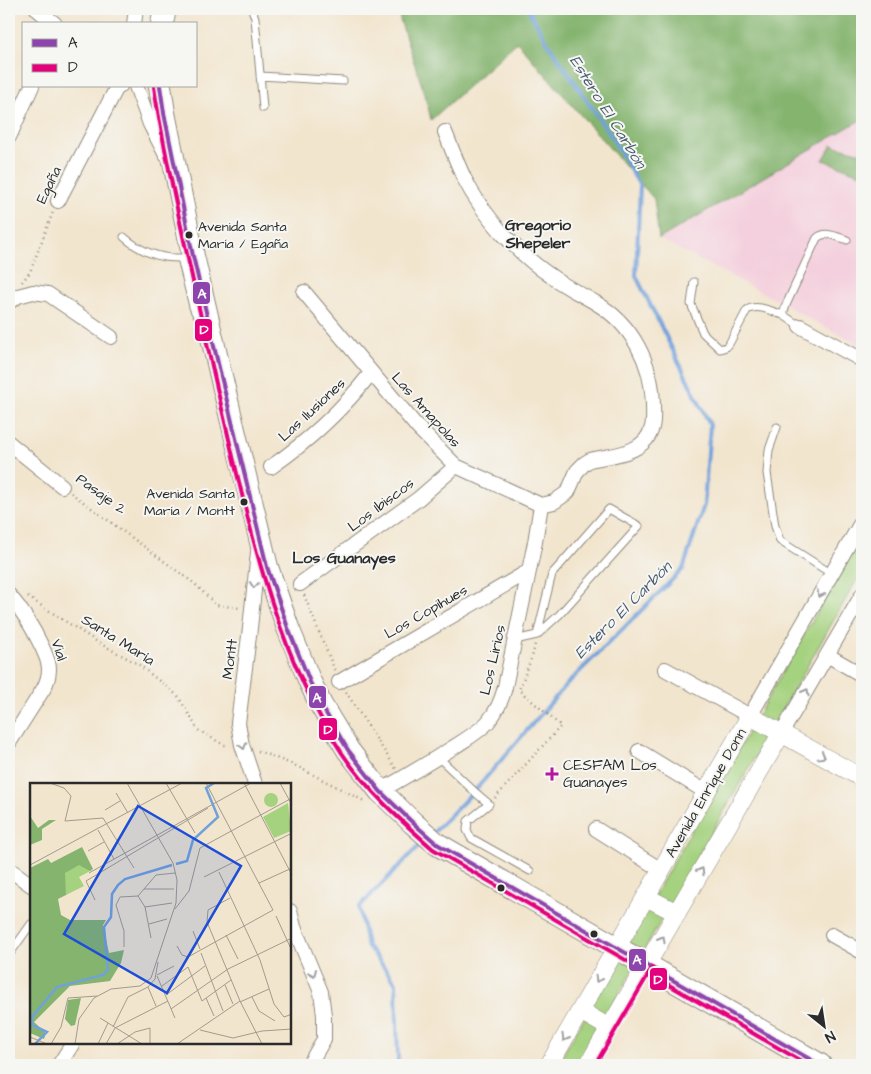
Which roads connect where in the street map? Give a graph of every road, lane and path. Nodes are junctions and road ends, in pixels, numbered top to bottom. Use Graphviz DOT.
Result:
graph roads {
  1 [pos="37,9"];
  2 [pos="136,9"];
  3 [pos="166,9"];
  4 [pos="252,9"];
  5 [pos="53,22"];
  6 [pos="134,22"];
  7 [pos="163,22"];
  8 [pos="260,76"];
  9 [pos="343,81"];
  10 [pos="31,88"];
  11 [pos="117,88"];
  12 [pos="137,88"];
  13 [pos="160,88"];
  14 [pos="263,108"];
  15 [pos="445,132"];
  16 [pos="9,137"];
  17 [pos="177,175"];
  18 [pos="58,201"];
  19 [pos="124,237"];
  20 [pos="847,240"];
  21 [pos="187,257"];
  22 [pos="694,282"];
  23 [pos="19,285"];
  24 [pos="304,292"];
  25 [pos="9,302"];
  26 [pos="783,315"];
  27 [pos="800,326"];
  28 [pos="112,338"];
  29 [pos="862,360"];
  30 [pos="371,373"];
  31 [pos="777,428"];
  32 [pos="9,442"];
  33 [pos="456,466"];
  34 [pos="272,467"];
  35 [pos="62,486"];
  36 [pos="541,505"];
  37 [pos="862,521"];
  38 [pos="259,536"];
  39 [pos="529,571"];
  40 [pos="832,574"];
  41 [pos="300,584"];
  42 [pos="24,594"];
  43 [pos="9,595"];
  44 [pos="862,595"];
  45 [pos="252,609"];
  46 [pos="537,635"];
  47 [pos="515,640"];
  48 [pos="827,655"];
  49 [pos="664,669"];
  50 [pos="862,675"];
  51 [pos="339,682"];
  52 [pos="750,716"];
  53 [pos="782,734"];
  54 [pos="9,743"];
  55 [pos="242,745"];
  56 [pos="639,751"];
  57 [pos="438,757"];
  58 [pos="862,778"];
  59 [pos="255,783"];
  60 [pos="706,792"];
  61 [pos="373,797"];
  62 [pos="489,804"];
  63 [pos="596,829"];
  64 [pos="9,868"];
  65 [pos="661,870"];
  66 [pos="530,871"];
  67 [pos="30,884"];
  68 [pos="646,897"];
  69 [pos="677,913"];
  70 [pos="291,915"];
  71 [pos="30,925"];
  72 [pos="832,935"];
  73 [pos="616,948"];
  74 [pos="862,952"];
  75 [pos="9,955"];
  76 [pos="646,965"];
  77 [pos="580,1011"];
  78 [pos="610,1028"];
  79 [pos="72,1044"];
  80 [pos="59,1065"];
  81 [pos="309,1065"];
  82 [pos="549,1065"];
  83 [pos="588,1065"];
  84 [pos="820,1065"];
  1 -- 5 [label="street"];
  2 -- 6 [label="street"];
  3 -- 7 [label="main road"];
  4 -- 8 [label="lane"];
  8 -- 9 [label="lane"];
  8 -- 14 [label="lane"];
  10 -- 16 [label="street"];
  11 -- 18 [label="street, Egaña"];
  12 -- 17 [label="street"];
  13 -- 17 [label="main road"];
  15 -- 36 [label="street"];
  17 -- 21 [label="main road"];
  18 -- 23 [label="path, Egaña"];
  19 -- 21 [label="lane"];
  20 -- 26 [label="lane"];
  21 -- 38 [label="main road"];
  22 -- 26 [label="lane"];
  24 -- 30 [label="street, Las Amapolas"];
  25 -- 28 [label="street"];
  26 -- 27 [label="lane"];
  27 -- 29 [label="street"];
  30 -- 33 [label="street, Las Amapolas"];
  30 -- 34 [label="street, Las Ilusiones"];
  31 -- 40 [label="lane"];
  32 -- 35 [label="street, Pasaje 2"];
  33 -- 36 [label="street, Las Amapolas"];
  33 -- 41 [label="street, Los Ibiscos"];
  35 -- 45 [label="path, Pasaje 2"];
  36 -- 39 [label="street, Los Lirios"];
  37 -- 40 [label="street, Avenida Enrique Donn"];
  38 -- 45 [label="street, Montt, one-way"];
  38 -- 61 [label="main road"];
  39 -- 47 [label="street, Los Lirios"];
  39 -- 51 [label="street, Los Copihues"];
  40 -- 52 [label="street, Avenida Enrique Donn, one-way"];
  42 -- 55 [label="path, Santa María"];
  43 -- 54 [label="street, Vial"];
  44 -- 48 [label="street"];
  45 -- 55 [label="street, Montt"];
  46 -- 46 [label="lane"];
  46 -- 47 [label="lane"];
  46 -- 62 [label="path"];
  47 -- 57 [label="street, Los Lirios"];
  48 -- 50 [label="street"];
  53 -- 48 [label="street, one-way"];
  49 -- 52 [label="street"];
  52 -- 53 [label="street"];
  52 -- 60 [label="street, Avenida Enrique Donn"];
  53 -- 58 [label="street, one-way"];
  69 -- 53 [label="street, one-way"];
  55 -- 59 [label="street, Montt, one-way"];
  55 -- 61 [label="path, Santa María"];
  56 -- 60 [label="street"];
  57 -- 61 [label="street, Los Lirios"];
  57 -- 62 [label="lane"];
  60 -- 65 [label="street, Avenida Enrique Donn"];
  61 -- 73 [label="main road"];
  62 -- 66 [label="lane"];
  63 -- 65 [label="street"];
  64 -- 67 [label="street"];
  65 -- 68 [label="street, Avenida Enrique Donn"];
  68 -- 69 [label="street"];
  68 -- 73 [label="street, Avenida Enrique Donn"];
  76 -- 69 [label="street, one-way"];
  70 -- 81 [label="street, one-way"];
  71 -- 75 [label="lane"];
  72 -- 74 [label="street"];
  73 -- 76 [label="main road"];
  73 -- 77 [label="street, Avenida Enrique Donn, one-way"];
  76 -- 78 [label="street"];
  76 -- 84 [label="main road"];
  77 -- 78 [label="street"];
  77 -- 82 [label="street, Avenida Enrique Donn, one-way"];
  78 -- 83 [label="street"];
  79 -- 80 [label="street"];
}
